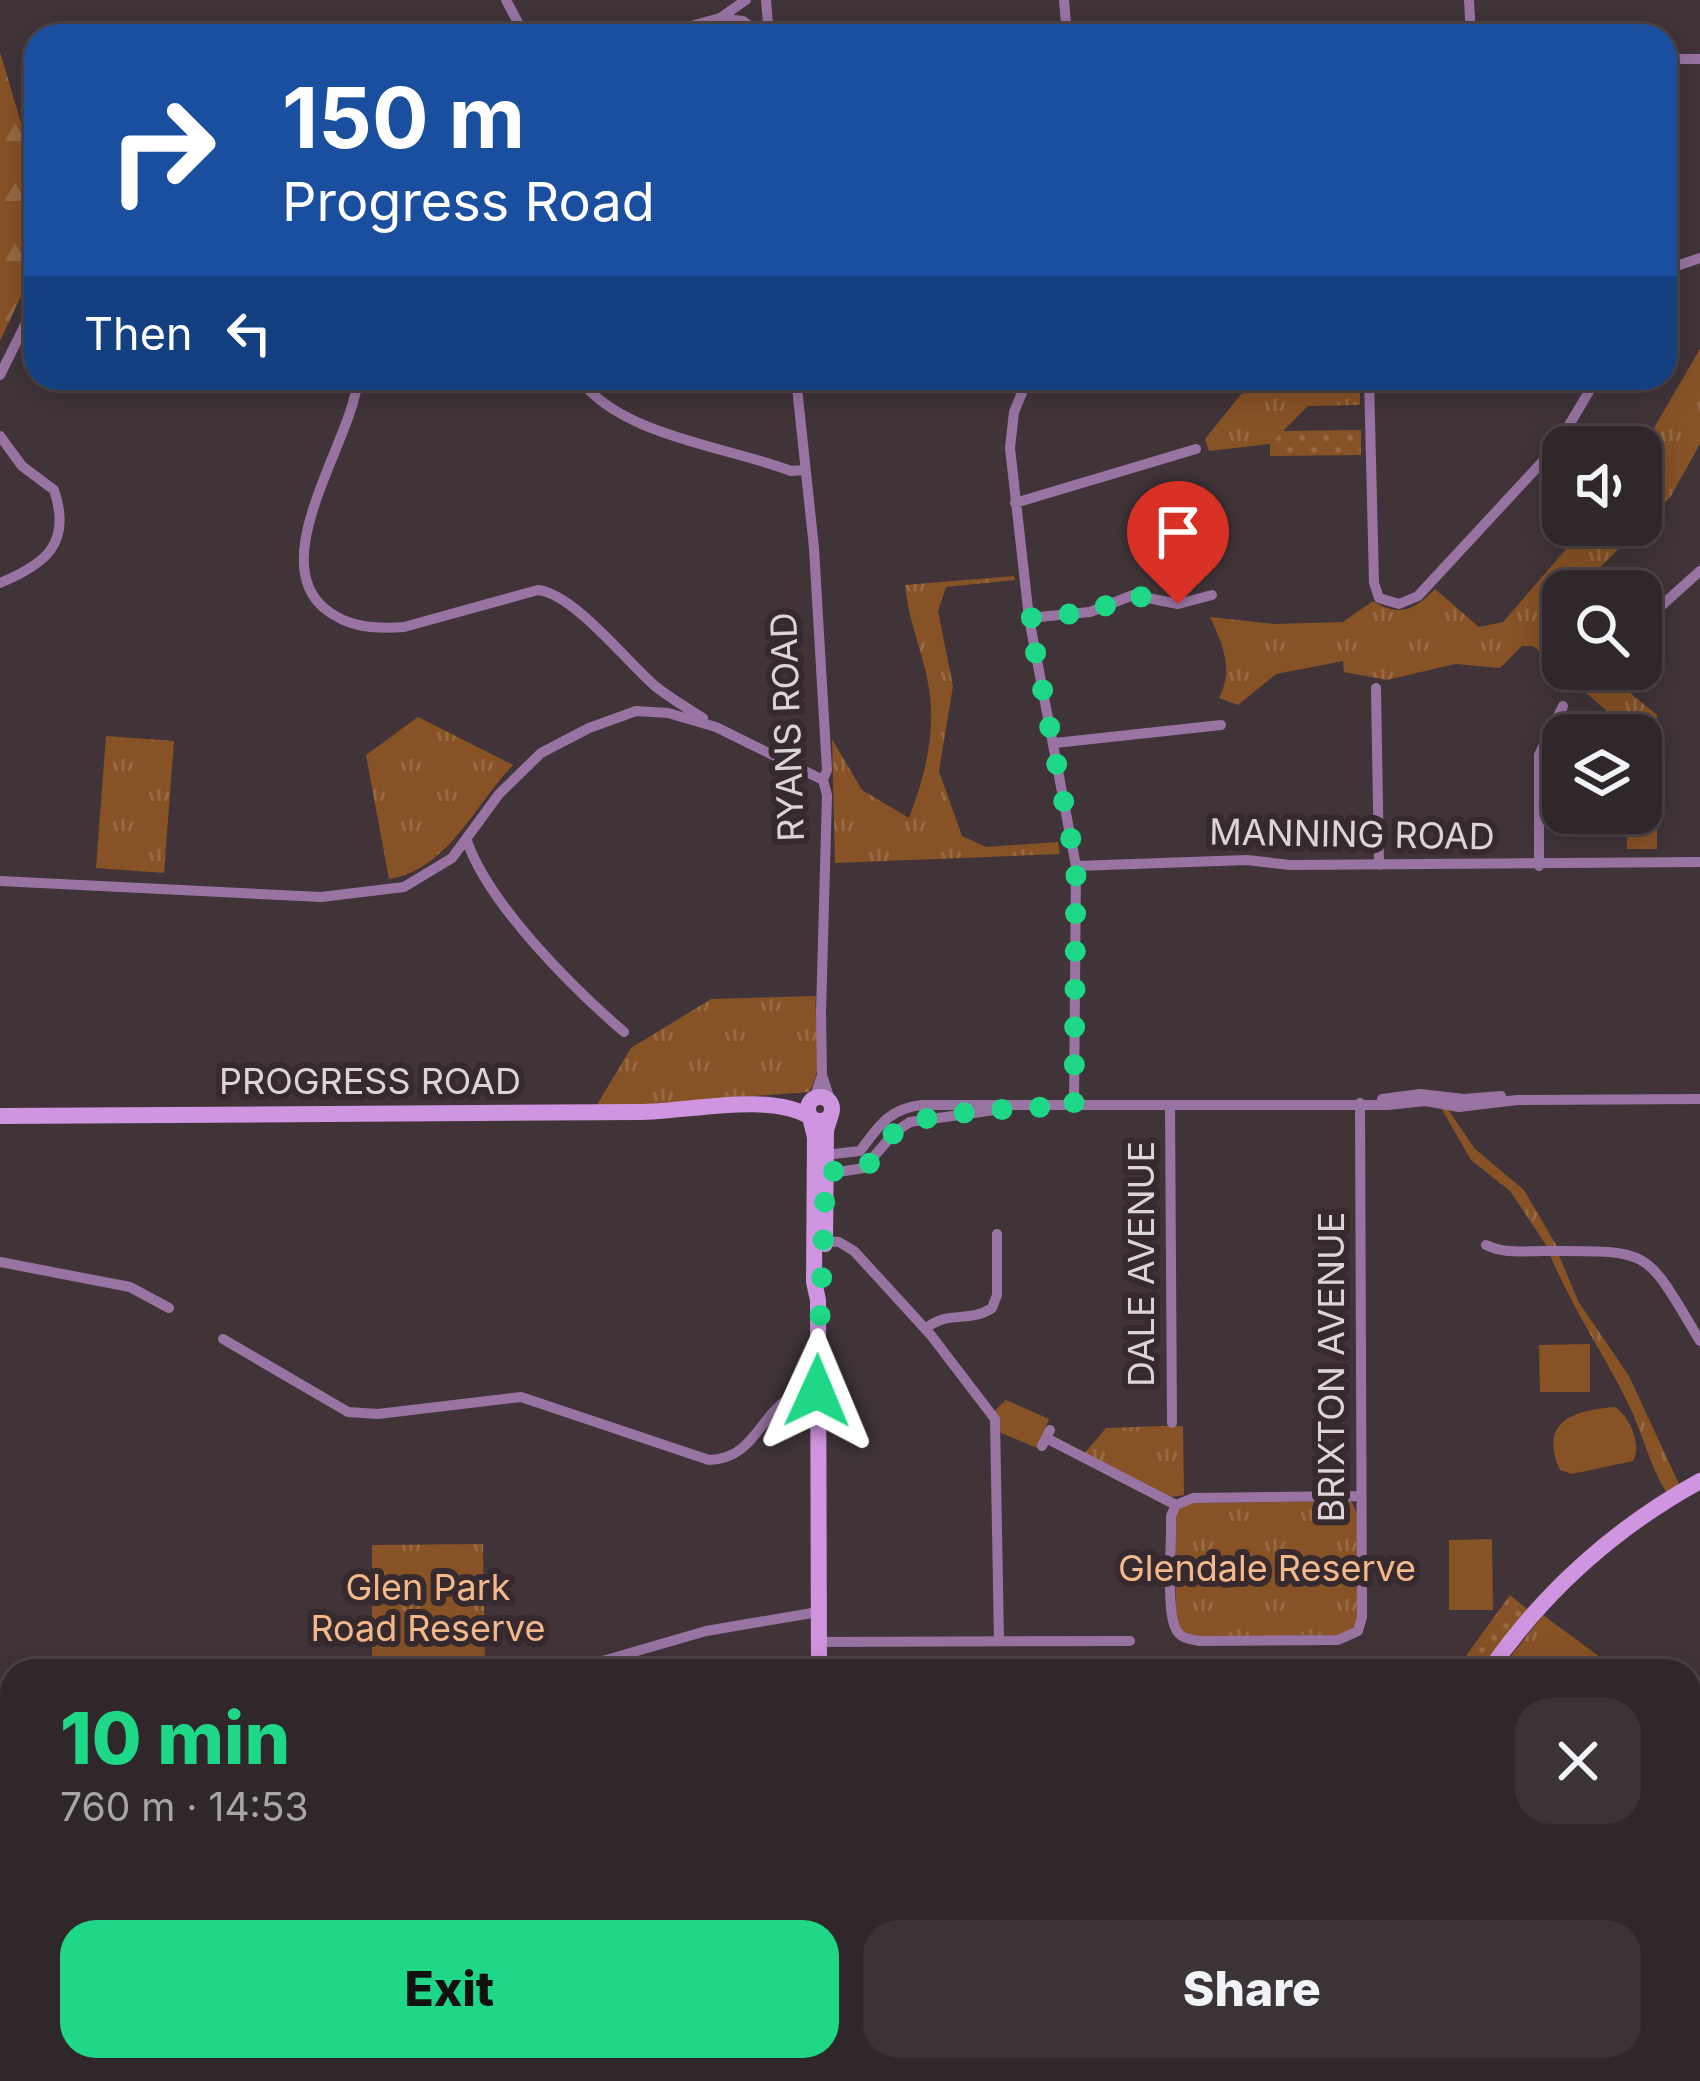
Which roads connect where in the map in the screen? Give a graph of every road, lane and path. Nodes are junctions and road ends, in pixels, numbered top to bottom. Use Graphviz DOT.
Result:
graph roads {
  1 [pos="746,0"];
  2 [pos="720,18"];
  3 [pos="698,24"];
  4 [pos="747,24"];
  5 [pos="24,327"];
  6 [pos="0,376"];
  7 [pos="356,390"];
  8 [pos="593,390"];
  9 [pos="797,390"];
  10 [pos="1024,390"];
  11 [pos="1369,390"];
  12 [pos="1590,390"];
  13 [pos="0,436"];
  14 [pos="1196,449"];
  15 [pos="802,454"];
  16 [pos="776,464"];
  17 [pos="804,470"];
  18 [pos="1015,503"];
  19 [pos="1700,571"];
  20 [pos="0,583"];
  21 [pos="1211,595"];
  22 [pos="1662,605"];
  23 [pos="1029,618"];
  24 [pos="1376,688"];
  25 [pos="1563,706"];
  26 [pos="1221,725"];
  27 [pos="716,727"];
  28 [pos="1055,743"];
  29 [pos="824,780"];
  30 [pos="467,842"];
  31 [pos="1700,862"];
  32 [pos="1379,865"];
  33 [pos="1076,866"];
  34 [pos="1540,866"];
  35 [pos="0,881"];
  36 [pos="624,1032"];
  37 [pos="1700,1100"];
  38 [pos="1364,1102"];
  39 [pos="1170,1105"];
  40 [pos="1074,1106"];
  41 [pos="818,1108"];
  42 [pos="0,1116"];
  43 [pos="821,1163"];
  44 [pos="997,1234"];
  45 [pos="819,1241"];
  46 [pos="1486,1245"];
  47 [pos="0,1262"];
  48 [pos="169,1307"];
  49 [pos="925,1329"];
  50 [pos="223,1339"];
  51 [pos="1700,1341"];
  52 [pos="817,1391"];
  53 [pos="1172,1423"];
  54 [pos="1046,1438"];
  55 [pos="1700,1481"];
  56 [pos="1361,1496"];
  57 [pos="1176,1505"];
  58 [pos="818,1612"];
  59 [pos="999,1641"];
  60 [pos="1130,1641"];
  61 [pos="818,1642"];
  62 [pos="608,1659"];
  63 [pos="818,1659"];
  64 [pos="1499,1659"];
  1 -- 2 [label="street"];
  2 -- 3 [label="street"];
  2 -- 4 [label="street"];
  5 -- 6 [label="street"];
  7 -- 27 [label="street"];
  8 -- 16 [label="street"];
  9 -- 15 [label="street, RYANS ROAD"];
  10 -- 18 [label="street"];
  11 -- 12 [label="street"];
  13 -- 20 [label="street"];
  14 -- 18 [label="street"];
  15 -- 16 [label="street"];
  15 -- 17 [label="street, RYANS ROAD"];
  16 -- 17 [label="street"];
  17 -- 29 [label="street, RYANS ROAD"];
  18 -- 23 [label="street"];
  19 -- 22 [label="street"];
  21 -- 23 [label="street"];
  23 -- 28 [label="street"];
  24 -- 32 [label="street"];
  25 -- 34 [label="street"];
  26 -- 28 [label="street"];
  27 -- 29 [label="street"];
  27 -- 30 [label="street"];
  28 -- 33 [label="street"];
  29 -- 41 [label="street, RYANS ROAD"];
  30 -- 35 [label="street"];
  30 -- 36 [label="street"];
  31 -- 34 [label="street, MANNING ROAD"];
  32 -- 33 [label="street, MANNING ROAD"];
  32 -- 34 [label="street, MANNING ROAD"];
  33 -- 40 [label="street"];
  37 -- 38 [label="street"];
  38 -- 39 [label="street"];
  38 -- 56 [label="street, BRIXTON AVENUE"];
  39 -- 40 [label="street"];
  39 -- 53 [label="street, DALE AVENUE"];
  40 -- 43 [label="street"];
  41 -- 42 [label="street, PROGRESS ROAD"];
  41 -- 43 [label="street, RYANS ROAD"];
  43 -- 45 [label="street, RYANS ROAD"];
  44 -- 49 [label="street"];
  45 -- 49 [label="street"];
  45 -- 52 [label="street, RYANS ROAD"];
  46 -- 51 [label="street"];
  47 -- 48 [label="street"];
  49 -- 59 [label="street"];
  50 -- 52 [label="street"];
  52 -- 58 [label="street, RYANS ROAD"];
  54 -- 57 [label="street"];
  55 -- 64 [label="street"];
  56 -- 57 [label="street"];
  56 -- 57 [label="street, BRIXTON AVENUE"];
  58 -- 61 [label="street, RYANS ROAD"];
  58 -- 62 [label="street"];
  59 -- 60 [label="street"];
  59 -- 61 [label="street"];
  61 -- 63 [label="street, RYANS ROAD"];
}
